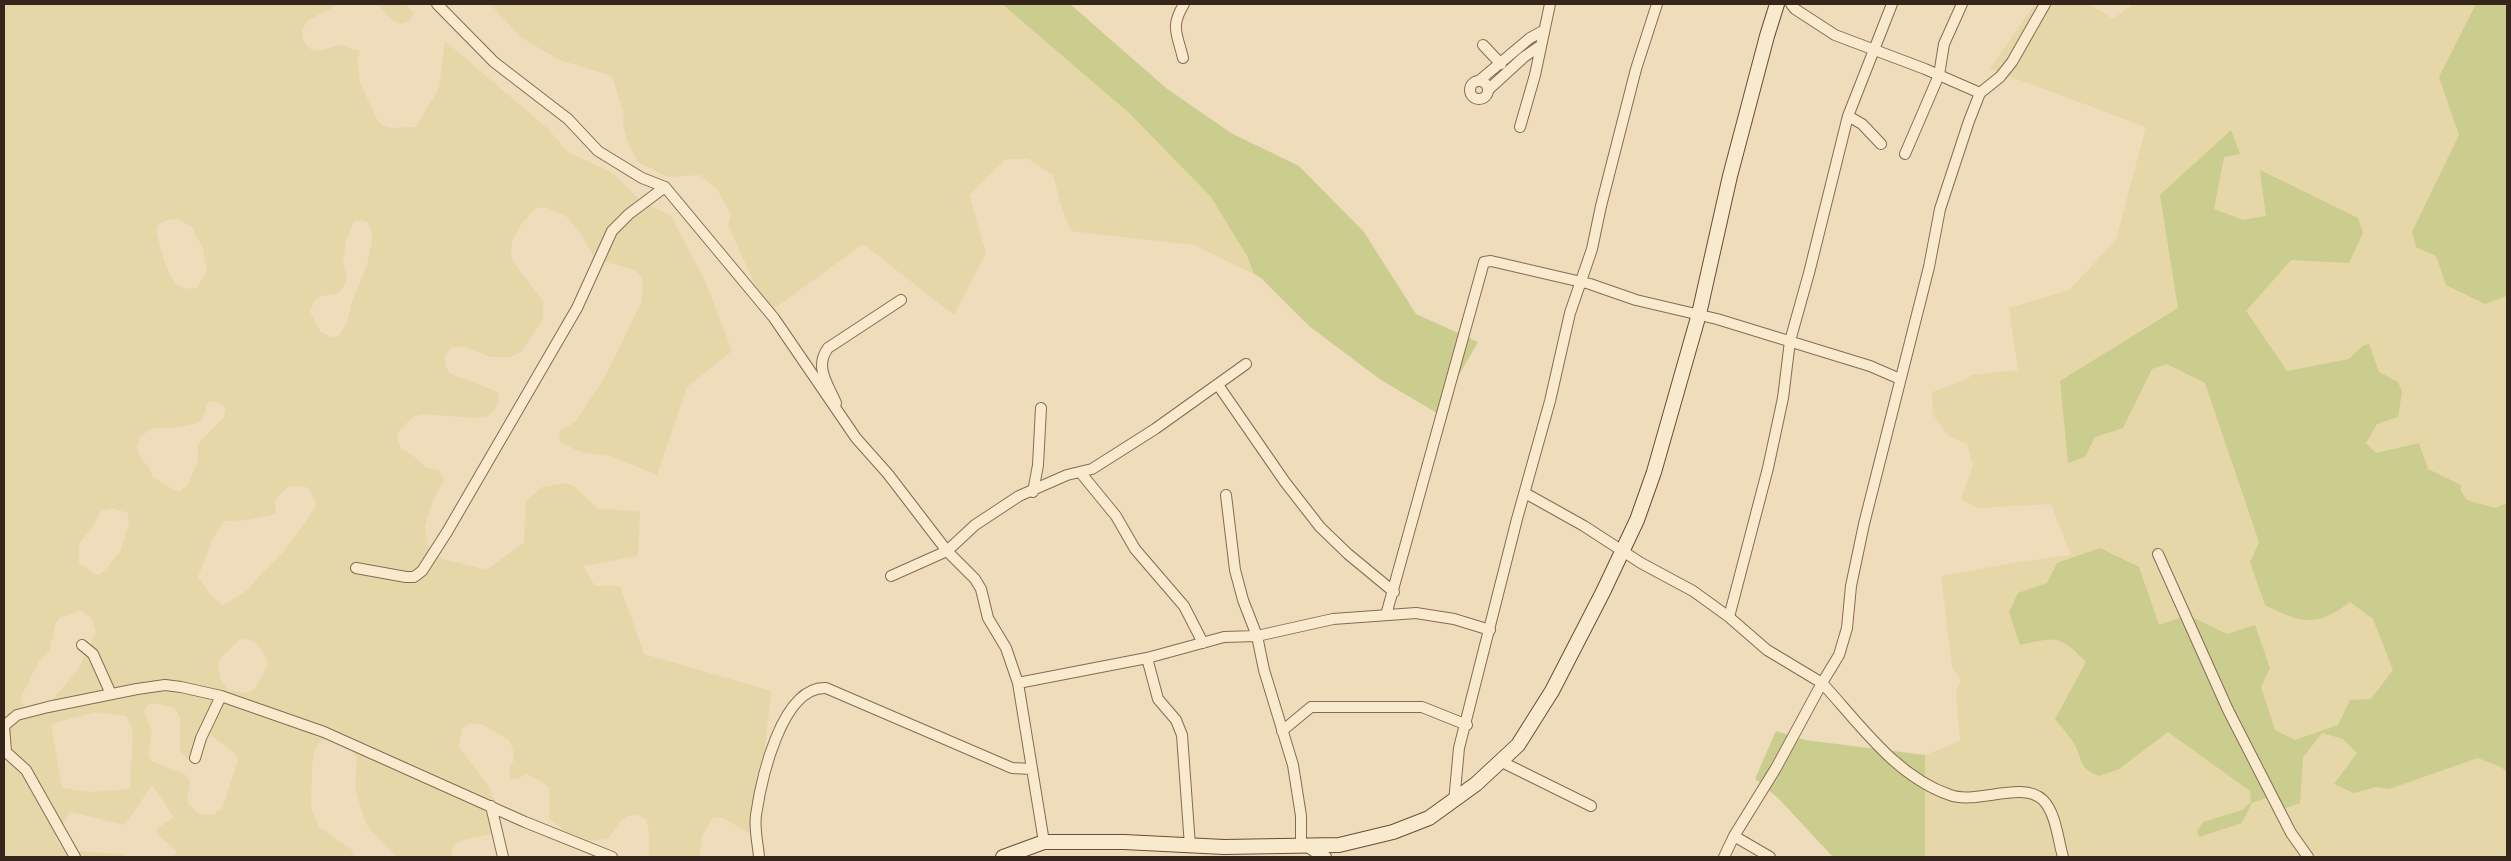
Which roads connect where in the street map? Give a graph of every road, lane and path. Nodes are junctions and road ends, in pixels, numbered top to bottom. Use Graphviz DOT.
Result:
graph roads {
  1 [pos="437,4"];
  2 [pos="1184,4"];
  3 [pos="1550,4"];
  4 [pos="1657,4"];
  5 [pos="1778,4"];
  6 [pos="1791,4"];
  7 [pos="1892,4"];
  8 [pos="1962,4"];
  9 [pos="2045,4"];
  10 [pos="1544,31"];
  11 [pos="1483,45"];
  12 [pos="1540,46"];
  13 [pos="1872,50"];
  14 [pos="1183,58"];
  15 [pos="1501,64"];
  16 [pos="1939,75"];
  17 [pos="1480,80"];
  18 [pos="1489,89"];
  19 [pos="1980,93"];
  20 [pos="1848,116"];
  21 [pos="1520,127"];
  22 [pos="1881,144"];
  23 [pos="1905,154"];
  24 [pos="665,187"];
  25 [pos="1580,283"];
  26 [pos="901,300"];
  27 [pos="1699,314"];
  28 [pos="1790,341"];
  29 [pos="1246,364"];
  30 [pos="1900,379"];
  31 [pos="1218,385"];
  32 [pos="1041,408"];
  33 [pos="844,420"];
  34 [pos="1080,472"];
  35 [pos="1033,492"];
  36 [pos="1525,493"];
  37 [pos="1226,495"];
  38 [pos="947,551"];
  39 [pos="1622,551"];
  40 [pos="2158,554"];
  41 [pos="356,568"];
  42 [pos="891,576"];
  43 [pos="1394,592"];
  44 [pos="1386,615"];
  45 [pos="1729,617"];
  46 [pos="1490,630"];
  47 [pos="1258,636"];
  48 [pos="1202,643"];
  49 [pos="82,645"];
  50 [pos="1147,658"];
  51 [pos="1018,683"];
  52 [pos="1822,683"];
  53 [pos="111,694"];
  54 [pos="221,696"];
  55 [pos="1467,725"];
  56 [pos="4,726"];
  57 [pos="1282,731"];
  58 [pos="195,758"];
  59 [pos="1502,762"];
  60 [pos="1032,769"];
  61 [pos="1454,802"];
  62 [pos="490,806"];
  63 [pos="1591,806"];
  64 [pos="1734,836"];
  65 [pos="1044,842"];
  66 [pos="1190,846"];
  67 [pos="1314,852"];
  68 [pos="75,857"];
  69 [pos="503,857"];
  70 [pos="612,857"];
  71 [pos="760,857"];
  72 [pos="1003,857"];
  73 [pos="1724,857"];
  74 [pos="1770,857"];
  75 [pos="2063,857"];
  76 [pos="2308,857"];
  1 -- 24 [label="street"];
  2 -- 14 [label="street"];
  3 -- 10 [label="street"];
  4 -- 25 [label="street"];
  5 -- 27 [label="main road"];
  6 -- 13 [label="street"];
  7 -- 13 [label="street"];
  8 -- 16 [label="street"];
  9 -- 19 [label="street"];
  10 -- 12 [label="street"];
  10 -- 15 [label="street"];
  11 -- 15 [label="street"];
  12 -- 18 [label="street"];
  12 -- 21 [label="street"];
  13 -- 16 [label="street"];
  13 -- 20 [label="street"];
  15 -- 17 [label="street"];
  16 -- 19 [label="street"];
  16 -- 23 [label="street"];
  17 -- 18 [label="street"];
  17 -- 18 [label="street"];
  19 -- 30 [label="street"];
  20 -- 22 [label="street"];
  20 -- 28 [label="street"];
  24 -- 33 [label="street"];
  24 -- 41 [label="street"];
  25 -- 27 [label="street"];
  25 -- 36 [label="street"];
  25 -- 43 [label="street"];
  26 -- 33 [label="street"];
  27 -- 28 [label="street"];
  27 -- 39 [label="main road"];
  28 -- 30 [label="street"];
  28 -- 45 [label="street"];
  29 -- 31 [label="street"];
  30 -- 52 [label="street"];
  31 -- 34 [label="street"];
  31 -- 43 [label="street"];
  32 -- 35 [label="street"];
  33 -- 38 [label="street"];
  34 -- 35 [label="street"];
  34 -- 48 [label="street"];
  35 -- 38 [label="street"];
  36 -- 39 [label="street"];
  36 -- 46 [label="street"];
  37 -- 47 [label="street"];
  38 -- 42 [label="street"];
  38 -- 51 [label="street"];
  39 -- 45 [label="street"];
  39 -- 59 [label="main road"];
  40 -- 76 [label="street"];
  43 -- 44 [label="street"];
  44 -- 46 [label="street"];
  44 -- 47 [label="street"];
  45 -- 52 [label="street"];
  46 -- 55 [label="street"];
  47 -- 48 [label="street"];
  47 -- 57 [label="street"];
  48 -- 50 [label="street"];
  49 -- 53 [label="street"];
  50 -- 51 [label="street"];
  50 -- 66 [label="street"];
  51 -- 60 [label="street"];
  52 -- 64 [label="street"];
  52 -- 75 [label="street"];
  53 -- 54 [label="street"];
  53 -- 56 [label="street"];
  54 -- 58 [label="street"];
  54 -- 62 [label="street"];
  55 -- 57 [label="street"];
  55 -- 61 [label="street"];
  56 -- 68 [label="street"];
  57 -- 67 [label="street"];
  59 -- 61 [label="main road"];
  59 -- 63 [label="street"];
  60 -- 65 [label="street"];
  60 -- 71 [label="street"];
  61 -- 67 [label="main road"];
  62 -- 69 [label="street"];
  62 -- 70 [label="street"];
  64 -- 73 [label="street"];
  64 -- 74 [label="street"];
  65 -- 66 [label="main road"];
  65 -- 72 [label="main road"];
  66 -- 67 [label="main road"];
}
